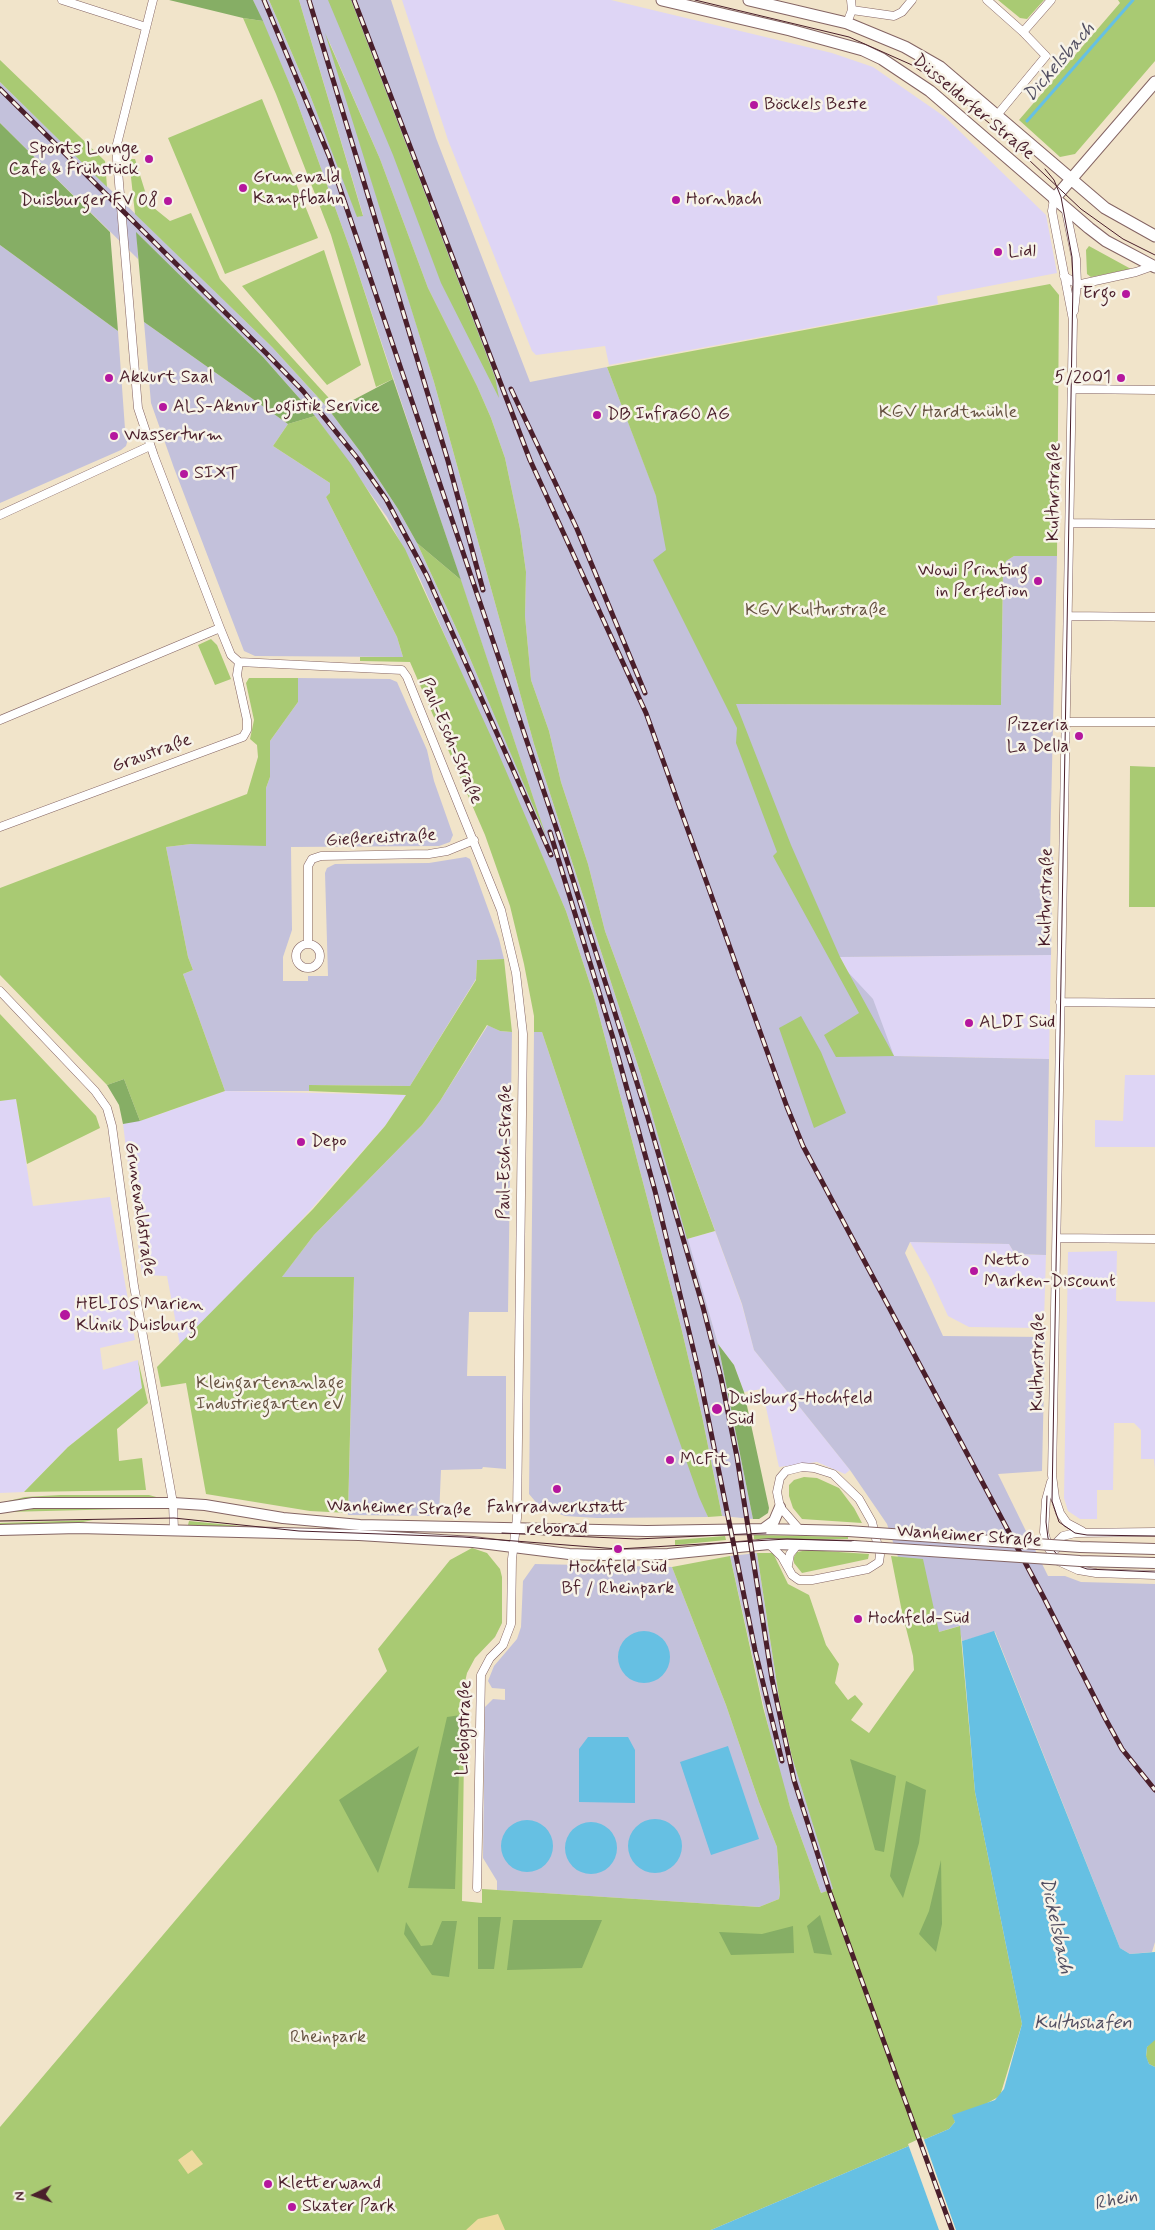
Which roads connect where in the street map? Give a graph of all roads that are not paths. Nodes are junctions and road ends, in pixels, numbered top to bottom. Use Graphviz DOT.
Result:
graph roads {
  1 [pos="62,0"];
  2 [pos="153,0"];
  3 [pos="662,0"];
  4 [pos="749,0"];
  5 [pos="851,0"];
  6 [pos="912,0"];
  7 [pos="987,0"];
  8 [pos="1051,0"];
  9 [pos="852,10"];
  10 [pos="821,17"];
  11 [pos="847,23"];
  12 [pos="146,27"];
  13 [pos="1023,32"];
  14 [pos="802,34"];
  15 [pos="1155,82"];
  16 [pos="998,114"];
  17 [pos="1071,178"];
  18 [pos="1054,199"];
  19 [pos="1066,210"];
  20 [pos="1155,236"];
  21 [pos="1154,266"];
  22 [pos="1064,276"];
  23 [pos="1077,284"];
  24 [pos="1073,317"];
  25 [pos="1072,389"];
  26 [pos="1155,390"];
  27 [pos="150,446"];
  28 [pos="0,515"];
  29 [pos="1070,523"];
  30 [pos="1155,524"];
  31 [pos="1068,616"];
  32 [pos="1155,617"];
  33 [pos="220,628"];
  34 [pos="239,662"];
  35 [pos="0,720"];
  36 [pos="1066,722"];
  37 [pos="1155,722"];
  38 [pos="0,827"];
  39 [pos="474,840"];
  40 [pos="308,944"];
  41 [pos="0,991"];
  42 [pos="1060,1002"];
  43 [pos="1155,1003"];
  44 [pos="1057,1238"];
  45 [pos="1155,1239"];
  46 [pos="1052,1475"];
  47 [pos="173,1503"];
  48 [pos="780,1507"];
  49 [pos="0,1508"];
  50 [pos="515,1529"];
  51 [pos="763,1529"];
  52 [pos="0,1530"];
  53 [pos="174,1530"];
  54 [pos="800,1530"];
  55 [pos="1082,1532"];
  56 [pos="1155,1532"];
  57 [pos="769,1544"];
  58 [pos="798,1544"];
  59 [pos="512,1548"];
  60 [pos="1155,1549"];
  61 [pos="1058,1561"];
  62 [pos="1155,1563"];
  63 [pos="788,1565"];
  64 [pos="1155,1575"];
  65 [pos="477,1888"];
  1 -- 12 [label="street"];
  2 -- 12 [label="street"];
  3 -- 14 [label="main road, Düsseldorfer Straße"];
  4 -- 10 [label="main road, Düsseldorfer Straße"];
  5 -- 9 [label="street"];
  6 -- 9 [label="street"];
  7 -- 13 [label="street"];
  8 -- 13 [label="street"];
  9 -- 11 [label="street"];
  10 -- 11 [label="main road, Düsseldorfer Straße"];
  10 -- 14 [label="main road"];
  11 -- 16 [label="main road, Düsseldorfer Straße"];
  12 -- 27 [label="street"];
  13 -- 16 [label="street"];
  14 -- 18 [label="main road, Düsseldorfer Straße"];
  15 -- 17 [label="main road"];
  16 -- 17 [label="main road, Düsseldorfer Straße"];
  17 -- 18 [label="main road"];
  17 -- 19 [label="main road"];
  17 -- 20 [label="main road, Düsseldorfer Straße"];
  18 -- 19 [label="main road, Düsseldorfer Straße"];
  18 -- 22 [label="street, Kulturstraße"];
  19 -- 21 [label="main road, Düsseldorfer Straße"];
  19 -- 23 [label="street, Kulturstraße"];
  21 -- 23 [label="street, Düsseldorfer Straße"];
  22 -- 23 [label="street"];
  22 -- 24 [label="street, Kulturstraße"];
  23 -- 24 [label="street, Kulturstraße"];
  24 -- 25 [label="street, Kulturstraße"];
  25 -- 26 [label="street"];
  25 -- 29 [label="street, Kulturstraße"];
  27 -- 28 [label="street"];
  27 -- 33 [label="street"];
  29 -- 30 [label="street"];
  29 -- 31 [label="street, Kulturstraße"];
  31 -- 32 [label="street"];
  31 -- 36 [label="street, Kulturstraße"];
  33 -- 34 [label="street"];
  33 -- 35 [label="street"];
  34 -- 38 [label="street, Graustraße"];
  34 -- 39 [label="street, Paul-Esch-Straße"];
  36 -- 37 [label="street"];
  36 -- 42 [label="street, Kulturstraße"];
  39 -- 40 [label="street, Gießereistraße"];
  39 -- 50 [label="street, Paul-Esch-Straße"];
  41 -- 47 [label="street, Grunewaldstraße"];
  42 -- 43 [label="street"];
  42 -- 44 [label="street, Kulturstraße"];
  44 -- 45 [label="street"];
  44 -- 46 [label="street, Kulturstraße"];
  46 -- 55 [label="street, Wanheimer Straße"];
  46 -- 61 [label="street, Wanheimer Straße"];
  47 -- 49 [label="street, Wanheimer Straße"];
  47 -- 50 [label="street, Wanheimer Straße"];
  47 -- 53 [label="street, Grunewaldstraße"];
  48 -- 51 [label="street"];
  48 -- 54 [label="street"];
  48 -- 63 [label="street, Wanheimer Straße"];
  50 -- 51 [label="street, Wanheimer Straße"];
  50 -- 59 [label="street, Paul-Esch-Straße"];
  51 -- 54 [label="street, Wanheimer Straße"];
  52 -- 53 [label="street, Wanheimer Straße"];
  53 -- 59 [label="street, Wanheimer Straße"];
  54 -- 60 [label="street, Wanheimer Straße, bridge"];
  55 -- 56 [label="street, Wanheimer Straße"];
  55 -- 61 [label="street, Wanheimer Straße"];
  57 -- 58 [label="street, Wanheimer Straße"];
  57 -- 59 [label="street, Wanheimer Straße"];
  57 -- 63 [label="street, Wanheimer Straße"];
  58 -- 62 [label="street, Wanheimer Straße, bridge"];
  58 -- 63 [label="street"];
  59 -- 65 [label="street, Liebigstraße"];
  61 -- 64 [label="street, Wanheimer Straße"];
}
